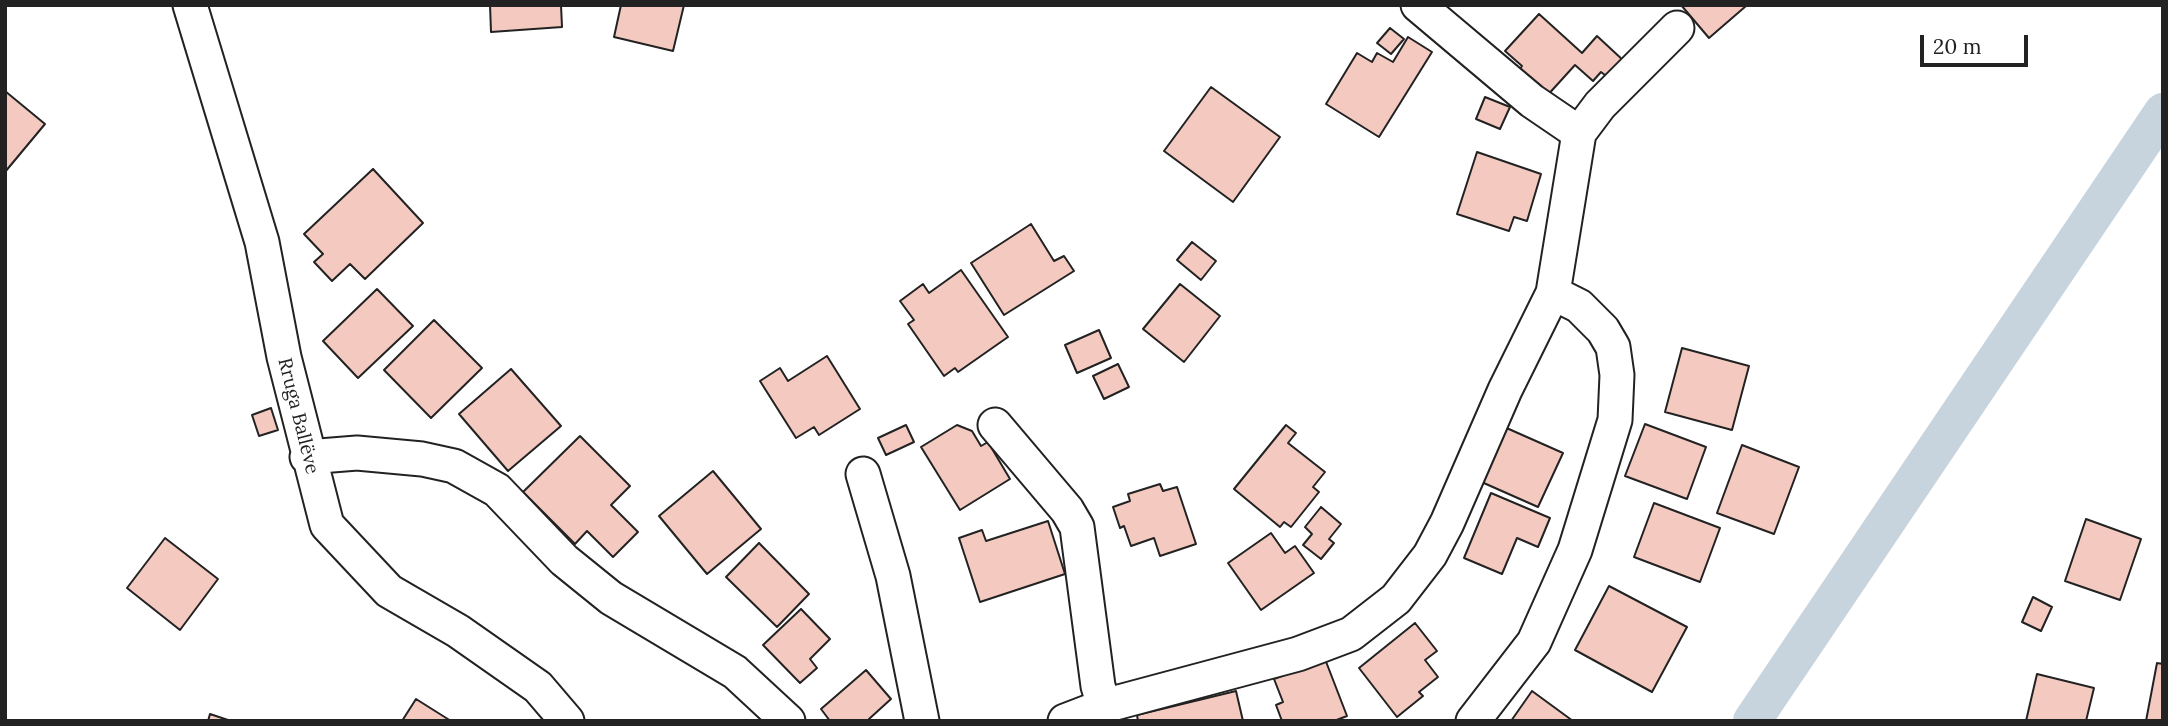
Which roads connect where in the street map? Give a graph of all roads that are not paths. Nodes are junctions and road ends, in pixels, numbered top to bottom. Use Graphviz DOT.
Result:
graph roads {
  1 [pos="190,5"];
  2 [pos="1418,5"];
  3 [pos="1677,28"];
  4 [pos="1579,133"];
  5 [pos="1553,293"];
  6 [pos="995,425"];
  7 [pos="307,457"];
  8 [pos="863,474"];
  9 [pos="1104,706"];
  10 [pos="567,721"];
  11 [pos="788,721"];
  12 [pos="922,721"];
  13 [pos="1065,721"];
  14 [pos="1473,721"];
  1 -- 7 [label="street, Rruga Ballëve"];
  2 -- 4 [label="street"];
  3 -- 4 [label="street"];
  4 -- 5 [label="street"];
  5 -- 9 [label="street"];
  5 -- 14 [label="street"];
  6 -- 9 [label="street"];
  7 -- 10 [label="street, Rruga Ballëve"];
  7 -- 11 [label="street"];
  8 -- 12 [label="street"];
  9 -- 13 [label="street"];
}
